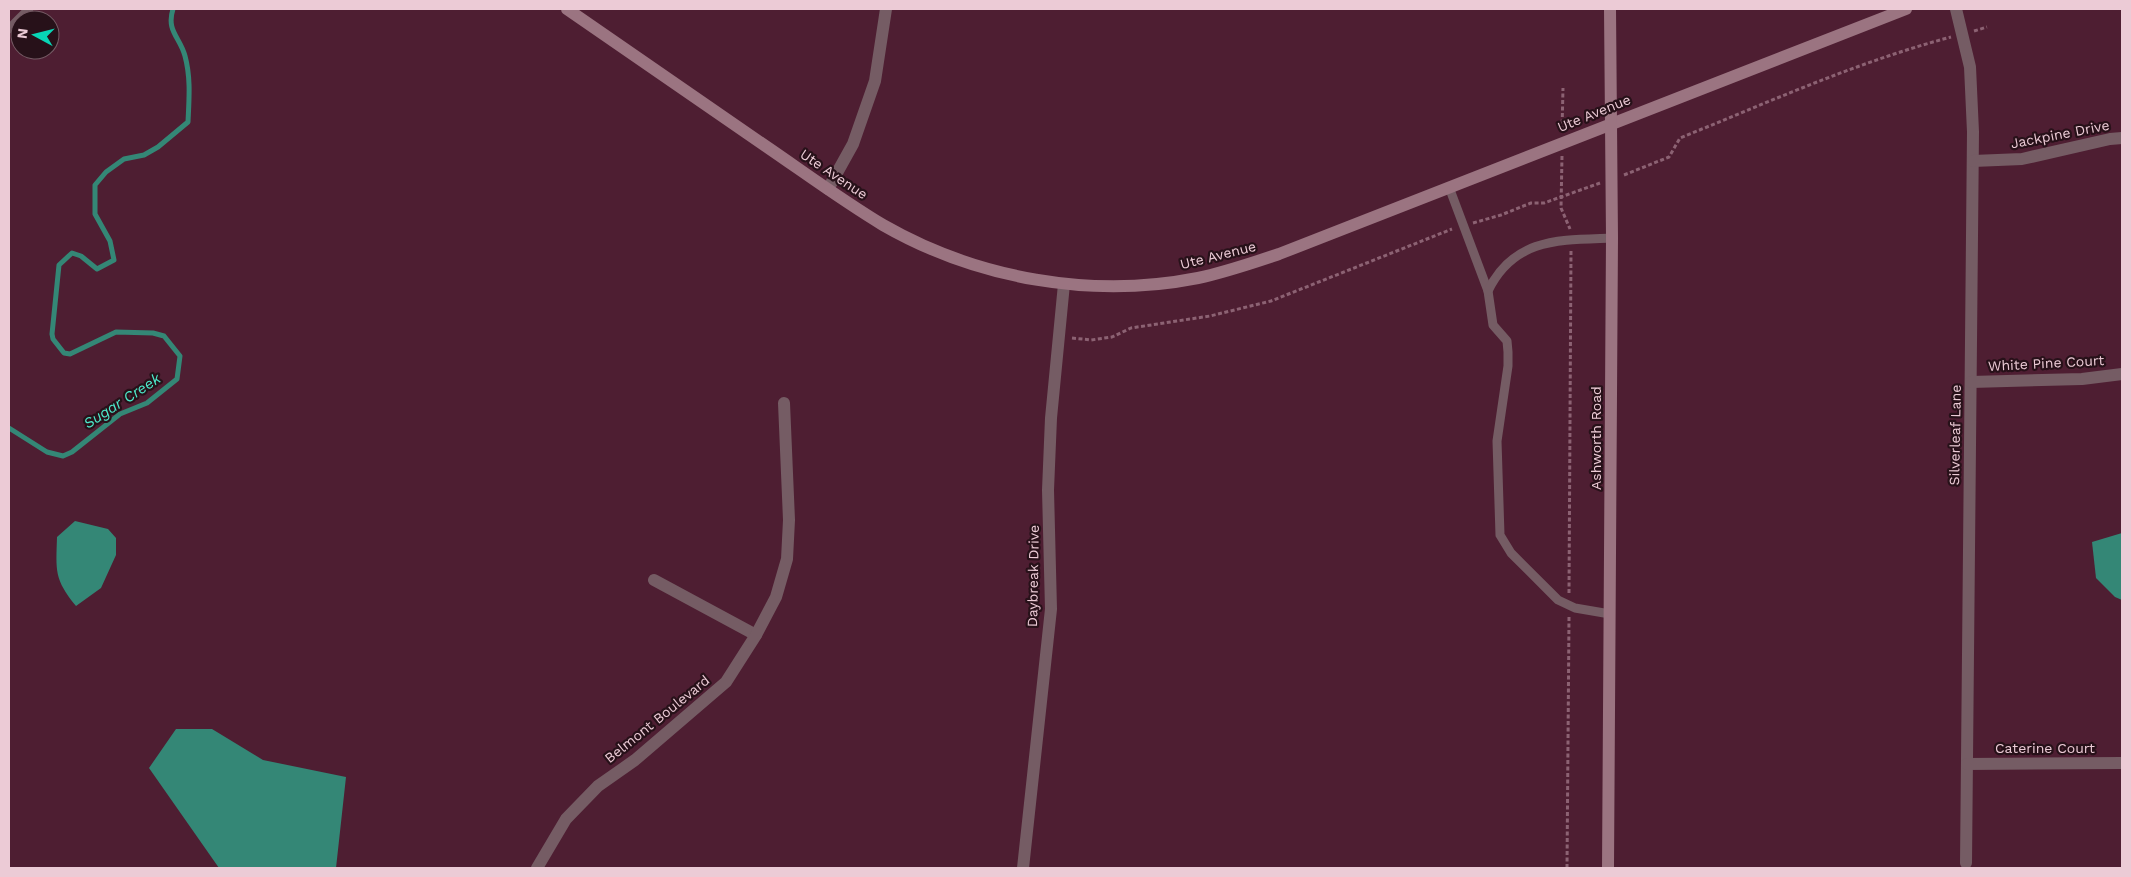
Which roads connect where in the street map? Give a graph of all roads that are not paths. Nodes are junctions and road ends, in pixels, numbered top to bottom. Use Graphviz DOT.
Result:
graph roads {
  1 [pos="29,9"];
  2 [pos="567,9"];
  3 [pos="886,9"];
  4 [pos="1610,9"];
  5 [pos="1906,9"];
  6 [pos="1956,9"];
  7 [pos="9,29"];
  8 [pos="1610,123"];
  9 [pos="2122,138"];
  10 [pos="1973,161"];
  11 [pos="1449,187"];
  12 [pos="828,189"];
  13 [pos="1612,238"];
  14 [pos="1064,284"];
  15 [pos="1488,291"];
  16 [pos="2122,374"];
  17 [pos="1971,382"];
  18 [pos="784,403"];
  19 [pos="654,580"];
  20 [pos="1610,614"];
  21 [pos="756,635"];
  22 [pos="2122,763"];
  23 [pos="1967,764"];
  24 [pos="1966,863"];
  25 [pos="537,868"];
  26 [pos="1022,868"];
  27 [pos="1608,868"];
  1 -- 7 [label="lane"];
  2 -- 12 [label="main road, Ute Avenue"];
  3 -- 12 [label="street"];
  4 -- 8 [label="main road, Ashworth Road"];
  5 -- 8 [label="main road, Ute Avenue"];
  6 -- 10 [label="street, Silverleaf Lane"];
  8 -- 11 [label="main road, Ute Avenue"];
  8 -- 13 [label="main road, Ashworth Road"];
  9 -- 10 [label="street, Jackpine Drive"];
  10 -- 17 [label="street, Silverleaf Lane"];
  11 -- 14 [label="main road, Ute Avenue"];
  11 -- 15 [label="lane"];
  12 -- 14 [label="main road, Ute Avenue"];
  13 -- 15 [label="lane"];
  13 -- 20 [label="main road, Ashworth Road"];
  14 -- 26 [label="street, Daybreak Drive"];
  15 -- 20 [label="lane"];
  16 -- 17 [label="street, White Pine Court"];
  17 -- 23 [label="street, Silverleaf Lane"];
  18 -- 21 [label="street, Belmont Boulevard"];
  19 -- 21 [label="street"];
  20 -- 27 [label="main road, Ashworth Road"];
  21 -- 25 [label="street, Belmont Boulevard"];
  22 -- 23 [label="street, Caterine Court"];
  23 -- 24 [label="street, Silverleaf Lane"];
}
